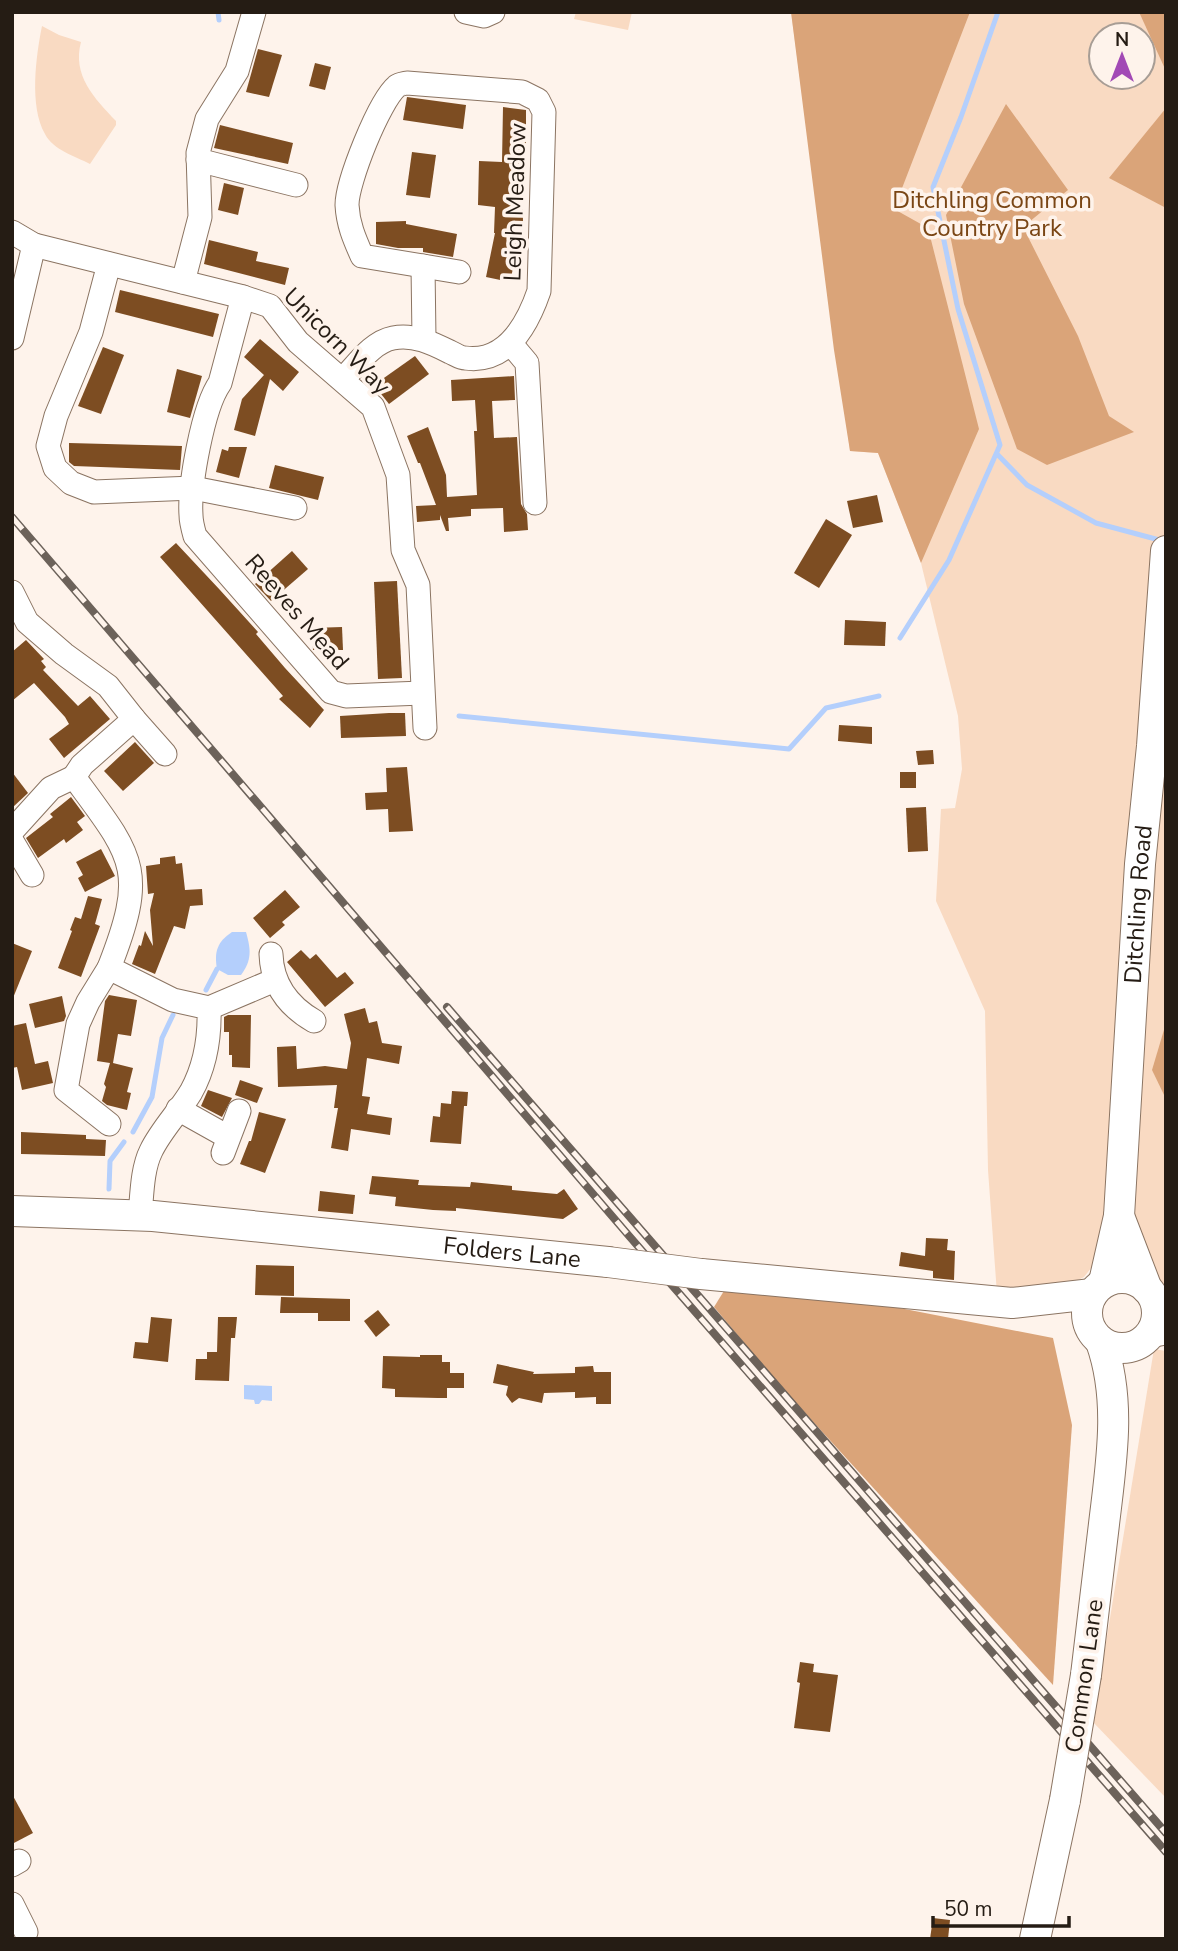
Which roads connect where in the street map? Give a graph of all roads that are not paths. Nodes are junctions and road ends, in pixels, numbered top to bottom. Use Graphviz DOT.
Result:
graph roads {
  1 [pos="254,12"];
  2 [pos="466,12"];
  3 [pos="493,12"];
  4 [pos="198,160"];
  5 [pos="296,185"];
  6 [pos="12,232"];
  7 [pos="34,245"];
  8 [pos="108,264"];
  9 [pos="423,266"];
  10 [pos="459,272"];
  11 [pos="183,282"];
  12 [pos="243,297"];
  13 [pos="12,338"];
  14 [pos="425,339"];
  15 [pos="511,344"];
  16 [pos="343,379"];
  17 [pos="193,488"];
  18 [pos="535,503"];
  19 [pos="295,508"];
  20 [pos="1166,551"];
  21 [pos="12,592"];
  22 [pos="20,627"];
  23 [pos="422,693"];
  24 [pos="134,719"];
  25 [pos="425,728"];
  26 [pos="165,754"];
  27 [pos="74,777"];
  28 [pos="12,831"];
  29 [pos="12,841"];
  30 [pos="32,875"];
  31 [pos="271,954"];
  32 [pos="109,968"];
  33 [pos="275,980"];
  34 [pos="209,1008"];
  35 [pos="314,1021"];
  36 [pos="178,1110"];
  37 [pos="239,1111"];
  38 [pos="109,1124"];
  39 [pos="12,1211"];
  40 [pos="140,1215"];
  41 [pos="1119,1216"];
  42 [pos="1098,1288"];
  43 [pos="1155,1296"];
  44 [pos="1012,1303"];
  45 [pos="1152,1337"];
  46 [pos="1097,1338"];
  47 [pos="1114,1410"];
  48 [pos="12,1904"];
  49 [pos="26,1932"];
  50 [pos="1035,1939"];
  1 -- 4 [label="street"];
  2 -- 3 [label="street"];
  4 -- 5 [label="street"];
  4 -- 11 [label="street"];
  6 -- 7 [label="street, Unicorn Way"];
  7 -- 8 [label="street, Unicorn Way"];
  7 -- 13 [label="street"];
  8 -- 11 [label="street, Unicorn Way"];
  8 -- 17 [label="street"];
  9 -- 10 [label="street, Leigh Meadow"];
  9 -- 14 [label="street"];
  9 -- 15 [label="street, Leigh Meadow"];
  11 -- 12 [label="street, Unicorn Way"];
  12 -- 16 [label="street, Unicorn Way"];
  12 -- 17 [label="street, Reeves Mead"];
  14 -- 15 [label="street"];
  14 -- 16 [label="street"];
  15 -- 18 [label="street"];
  16 -- 23 [label="street, Unicorn Way"];
  17 -- 19 [label="street"];
  17 -- 23 [label="street, Reeves Mead"];
  20 -- 41 [label="main road, Ditchling Road"];
  21 -- 22 [label="street"];
  22 -- 24 [label="street"];
  23 -- 25 [label="street, Unicorn Way"];
  24 -- 26 [label="street"];
  24 -- 27 [label="street"];
  27 -- 28 [label="street"];
  27 -- 32 [label="street"];
  29 -- 30 [label="street"];
  31 -- 33 [label="street"];
  32 -- 34 [label="street"];
  32 -- 38 [label="street"];
  33 -- 34 [label="street"];
  33 -- 35 [label="street"];
  34 -- 36 [label="street"];
  36 -- 37 [label="street"];
  36 -- 40 [label="street"];
  39 -- 40 [label="main road, Folders Lane"];
  40 -- 44 [label="main road, Folders Lane, bridge"];
  41 -- 42 [label="main road, Ditchling Road"];
  41 -- 43 [label="main road, Ditchling Road"];
  42 -- 43 [label="main road"];
  42 -- 44 [label="main road, Folders Lane"];
  42 -- 46 [label="main road"];
  43 -- 45 [label="main road"];
  44 -- 46 [label="main road, Folders Lane"];
  45 -- 46 [label="main road"];
  45 -- 47 [label="main road, Common Lane"];
  46 -- 47 [label="main road, Common Lane"];
  47 -- 50 [label="main road, Common Lane, bridge"];
  48 -- 49 [label="street"];
}
